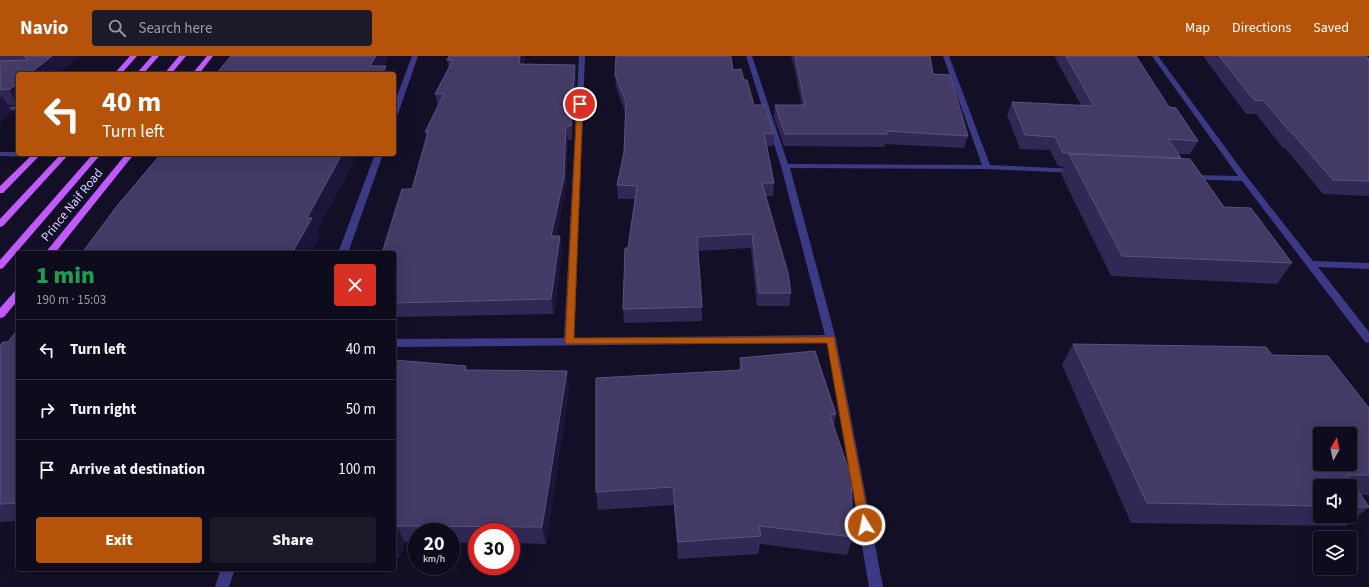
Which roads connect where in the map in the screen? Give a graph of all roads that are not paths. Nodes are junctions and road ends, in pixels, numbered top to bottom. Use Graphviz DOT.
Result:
graph roads {
  1 [pos="134,56"];
  2 [pos="156,56"];
  3 [pos="183,56"];
  4 [pos="210,56"];
  5 [pos="415,56"];
  6 [pos="582,56"];
  7 [pos="749,56"];
  8 [pos="946,56"];
  9 [pos="1155,56"];
  10 [pos="119,72"];
  11 [pos="141,72"];
  12 [pos="169,72"];
  13 [pos="197,72"];
  14 [pos="16,108"];
  15 [pos="396,108"];
  16 [pos="0,109"];
  17 [pos="0,154"];
  18 [pos="16,154"];
  19 [pos="35,156"];
  20 [pos="63,156"];
  21 [pos="95,156"];
  22 [pos="128,156"];
  23 [pos="378,156"];
  24 [pos="785,166"];
  25 [pos="986,167"];
  26 [pos="1088,172"];
  27 [pos="1182,176"];
  28 [pos="1244,179"];
  29 [pos="0,191"];
  30 [pos="0,224"];
  31 [pos="52,251"];
  32 [pos="344,251"];
  33 [pos="1312,264"];
  34 [pos="0,266"];
  35 [pos="1369,266"];
  36 [pos="16,295"];
  37 [pos="0,315"];
  38 [pos="831,339"];
  39 [pos="1369,339"];
  40 [pos="569,342"];
  41 [pos="396,343"];
  42 [pos="227,571"];
  43 [pos="222,587"];
  44 [pos="876,587"];
  1 -- 10 [label="main road"];
  2 -- 11 [label="main road"];
  3 -- 12 [label="main road"];
  4 -- 13 [label="main road"];
  5 -- 15 [label="street"];
  6 -- 40 [label="street"];
  7 -- 24 [label="street"];
  8 -- 25 [label="street"];
  9 -- 28 [label="street"];
  14 -- 16 [label="street"];
  17 -- 18 [label="street"];
  19 -- 29 [label="main road"];
  20 -- 30 [label="main road"];
  21 -- 34 [label="main road"];
  22 -- 31 [label="main road, Prince Naif Road"];
  23 -- 32 [label="street"];
  24 -- 25 [label="street"];
  24 -- 38 [label="street"];
  25 -- 26 [label="street"];
  27 -- 28 [label="street"];
  28 -- 33 [label="street"];
  33 -- 35 [label="street"];
  33 -- 39 [label="street"];
  36 -- 37 [label="main road"];
  38 -- 40 [label="street"];
  38 -- 44 [label="street"];
  40 -- 41 [label="street"];
  42 -- 43 [label="street"];
}
